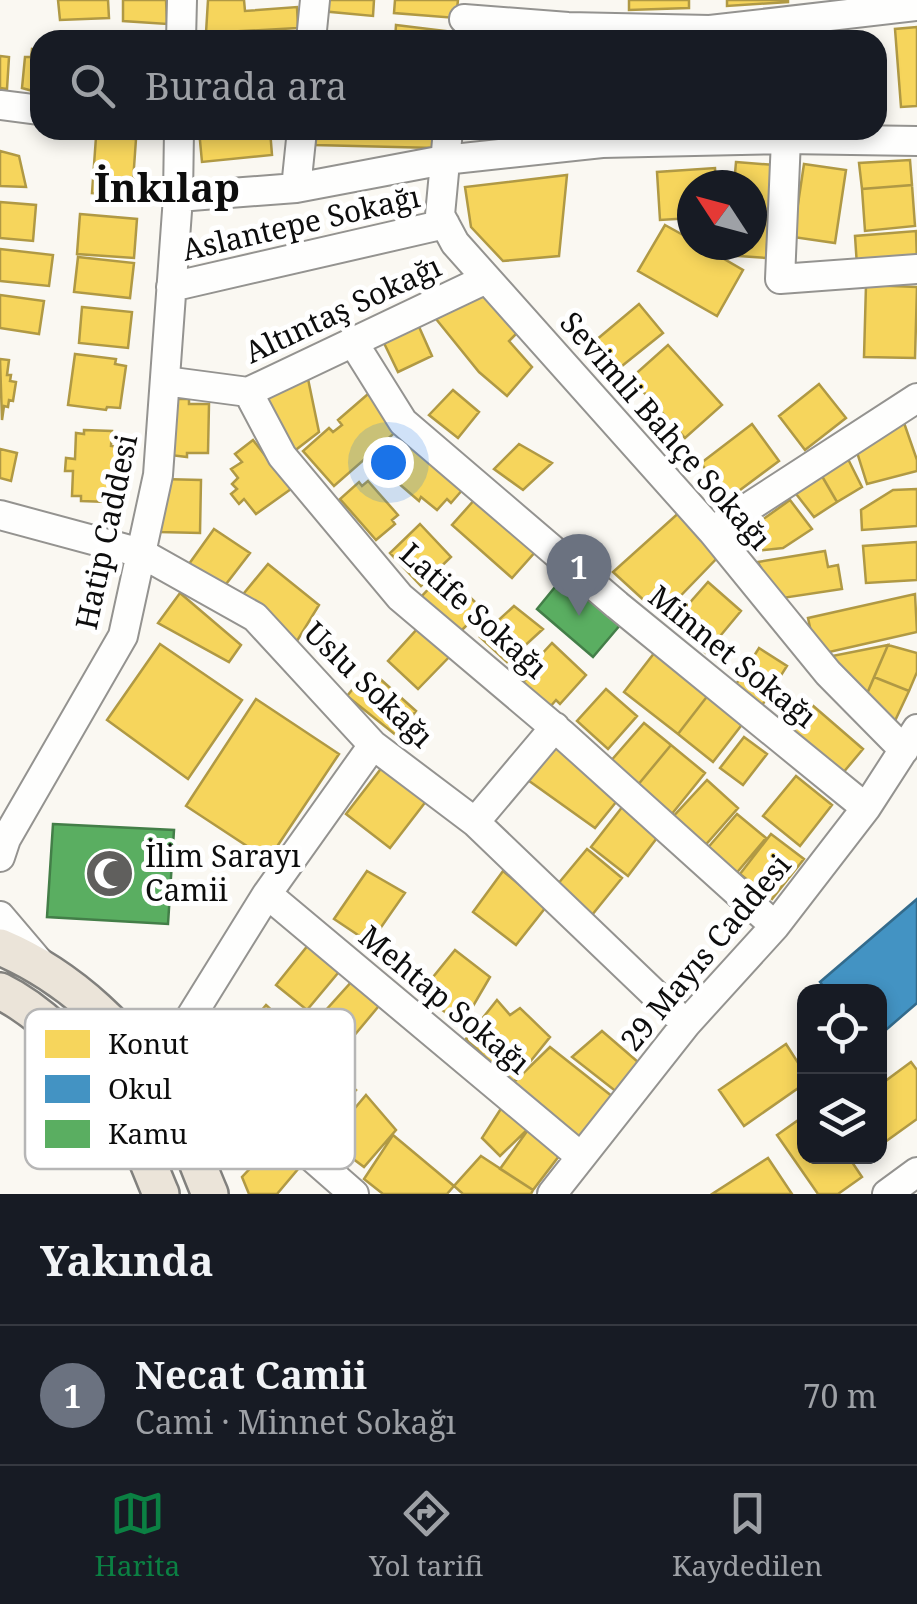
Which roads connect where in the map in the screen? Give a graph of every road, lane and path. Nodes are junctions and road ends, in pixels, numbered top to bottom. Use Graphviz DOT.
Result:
graph roads {
  1 [pos="182,0"];
  2 [pos="315,0"];
  3 [pos="917,6"];
  4 [pos="464,20"];
  5 [pos="182,30"];
  6 [pos="312,30"];
  7 [pos="0,105"];
  8 [pos="30,109"];
  9 [pos="179,140"];
  10 [pos="301,140"];
  11 [pos="447,140"];
  12 [pos="725,140"];
  13 [pos="786,140"];
  14 [pos="852,140"];
  15 [pos="917,141"];
  16 [pos="444,160"];
  17 [pos="296,188"];
  18 [pos="178,197"];
  19 [pos="445,224"];
  20 [pos="917,268"];
  21 [pos="486,279"];
  22 [pos="171,287"];
  23 [pos="353,342"];
  24 [pos="164,381"];
  25 [pos="248,392"];
  26 [pos="917,398"];
  27 [pos="0,515"];
  28 [pos="712,531"];
  29 [pos="141,553"];
  30 [pos="555,727"];
  31 [pos="913,734"];
  32 [pos="374,745"];
  33 [pos="866,808"];
  34 [pos="475,822"];
  35 [pos="0,857"];
  36 [pos="267,894"];
  37 [pos="0,916"];
  38 [pos="775,926"];
  39 [pos="0,947"];
  40 [pos="45,968"];
  41 [pos="0,991"];
  42 [pos="30,1009"];
  43 [pos="92,1009"];
  44 [pos="195,1009"];
  45 [pos="686,1024"];
  46 [pos="580,1156"];
  47 [pos="137,1169"];
  48 [pos="150,1169"];
  49 [pos="199,1169"];
  50 [pos="326,1169"];
  51 [pos="917,1172"];
  52 [pos="140,1194"];
  53 [pos="161,1194"];
  54 [pos="210,1194"];
  55 [pos="354,1194"];
  56 [pos="552,1194"];
  57 [pos="887,1194"];
  1 -- 5 [label="street"];
  2 -- 6 [label="street"];
  3 -- 4 [label="street"];
  7 -- 8 [label="street"];
  9 -- 18 [label="street, Hatip Caddesi"];
  10 -- 17 [label="street"];
  11 -- 16 [label="street"];
  12 -- 16 [label="street"];
  13 -- 20 [label="street"];
  14 -- 15 [label="street"];
  16 -- 17 [label="street"];
  16 -- 19 [label="street"];
  17 -- 18 [label="street"];
  18 -- 22 [label="street, Hatip Caddesi"];
  19 -- 21 [label="street, Sevimli Bahçe Sokağı"];
  19 -- 22 [label="street, Aslantepe Sokağı"];
  21 -- 23 [label="street, Altıntaş Sokağı"];
  21 -- 28 [label="street, Sevimli Bahçe Sokağı"];
  22 -- 24 [label="street, Hatip Caddesi"];
  23 -- 25 [label="street, Altıntaş Sokağı"];
  23 -- 33 [label="street, Minnet Sokağı"];
  24 -- 25 [label="street, Altıntaş Sokağı"];
  24 -- 29 [label="street, Hatip Caddesi"];
  25 -- 30 [label="street, Latife Sokağı"];
  26 -- 28 [label="street"];
  27 -- 29 [label="street, Uslu Sokağı"];
  28 -- 31 [label="street, Sevimli Bahçe Sokağı"];
  29 -- 32 [label="street, Uslu Sokağı"];
  29 -- 35 [label="street, Hatip Caddesi"];
  30 -- 34 [label="street"];
  30 -- 38 [label="street, Latife Sokağı"];
  31 -- 33 [label="street, 29 Mayıs Caddesi"];
  32 -- 34 [label="street, Uslu Sokağı"];
  32 -- 36 [label="street"];
  33 -- 38 [label="street, 29 Mayıs Caddesi"];
  34 -- 45 [label="street, Uslu Sokağı"];
  36 -- 44 [label="street"];
  36 -- 46 [label="street, Mehtap Sokağı"];
  37 -- 40 [label="street"];
  38 -- 45 [label="street, 29 Mayıs Caddesi"];
  39 -- 40 [label="main road"];
  40 -- 43 [label="main road"];
  41 -- 42 [label="main road"];
  45 -- 46 [label="street, 29 Mayıs Caddesi"];
  46 -- 56 [label="street, 29 Mayıs Caddesi"];
  47 -- 52 [label="main road"];
  48 -- 53 [label="main road"];
  49 -- 54 [label="main road"];
  50 -- 55 [label="street"];
  51 -- 57 [label="street"];
}
